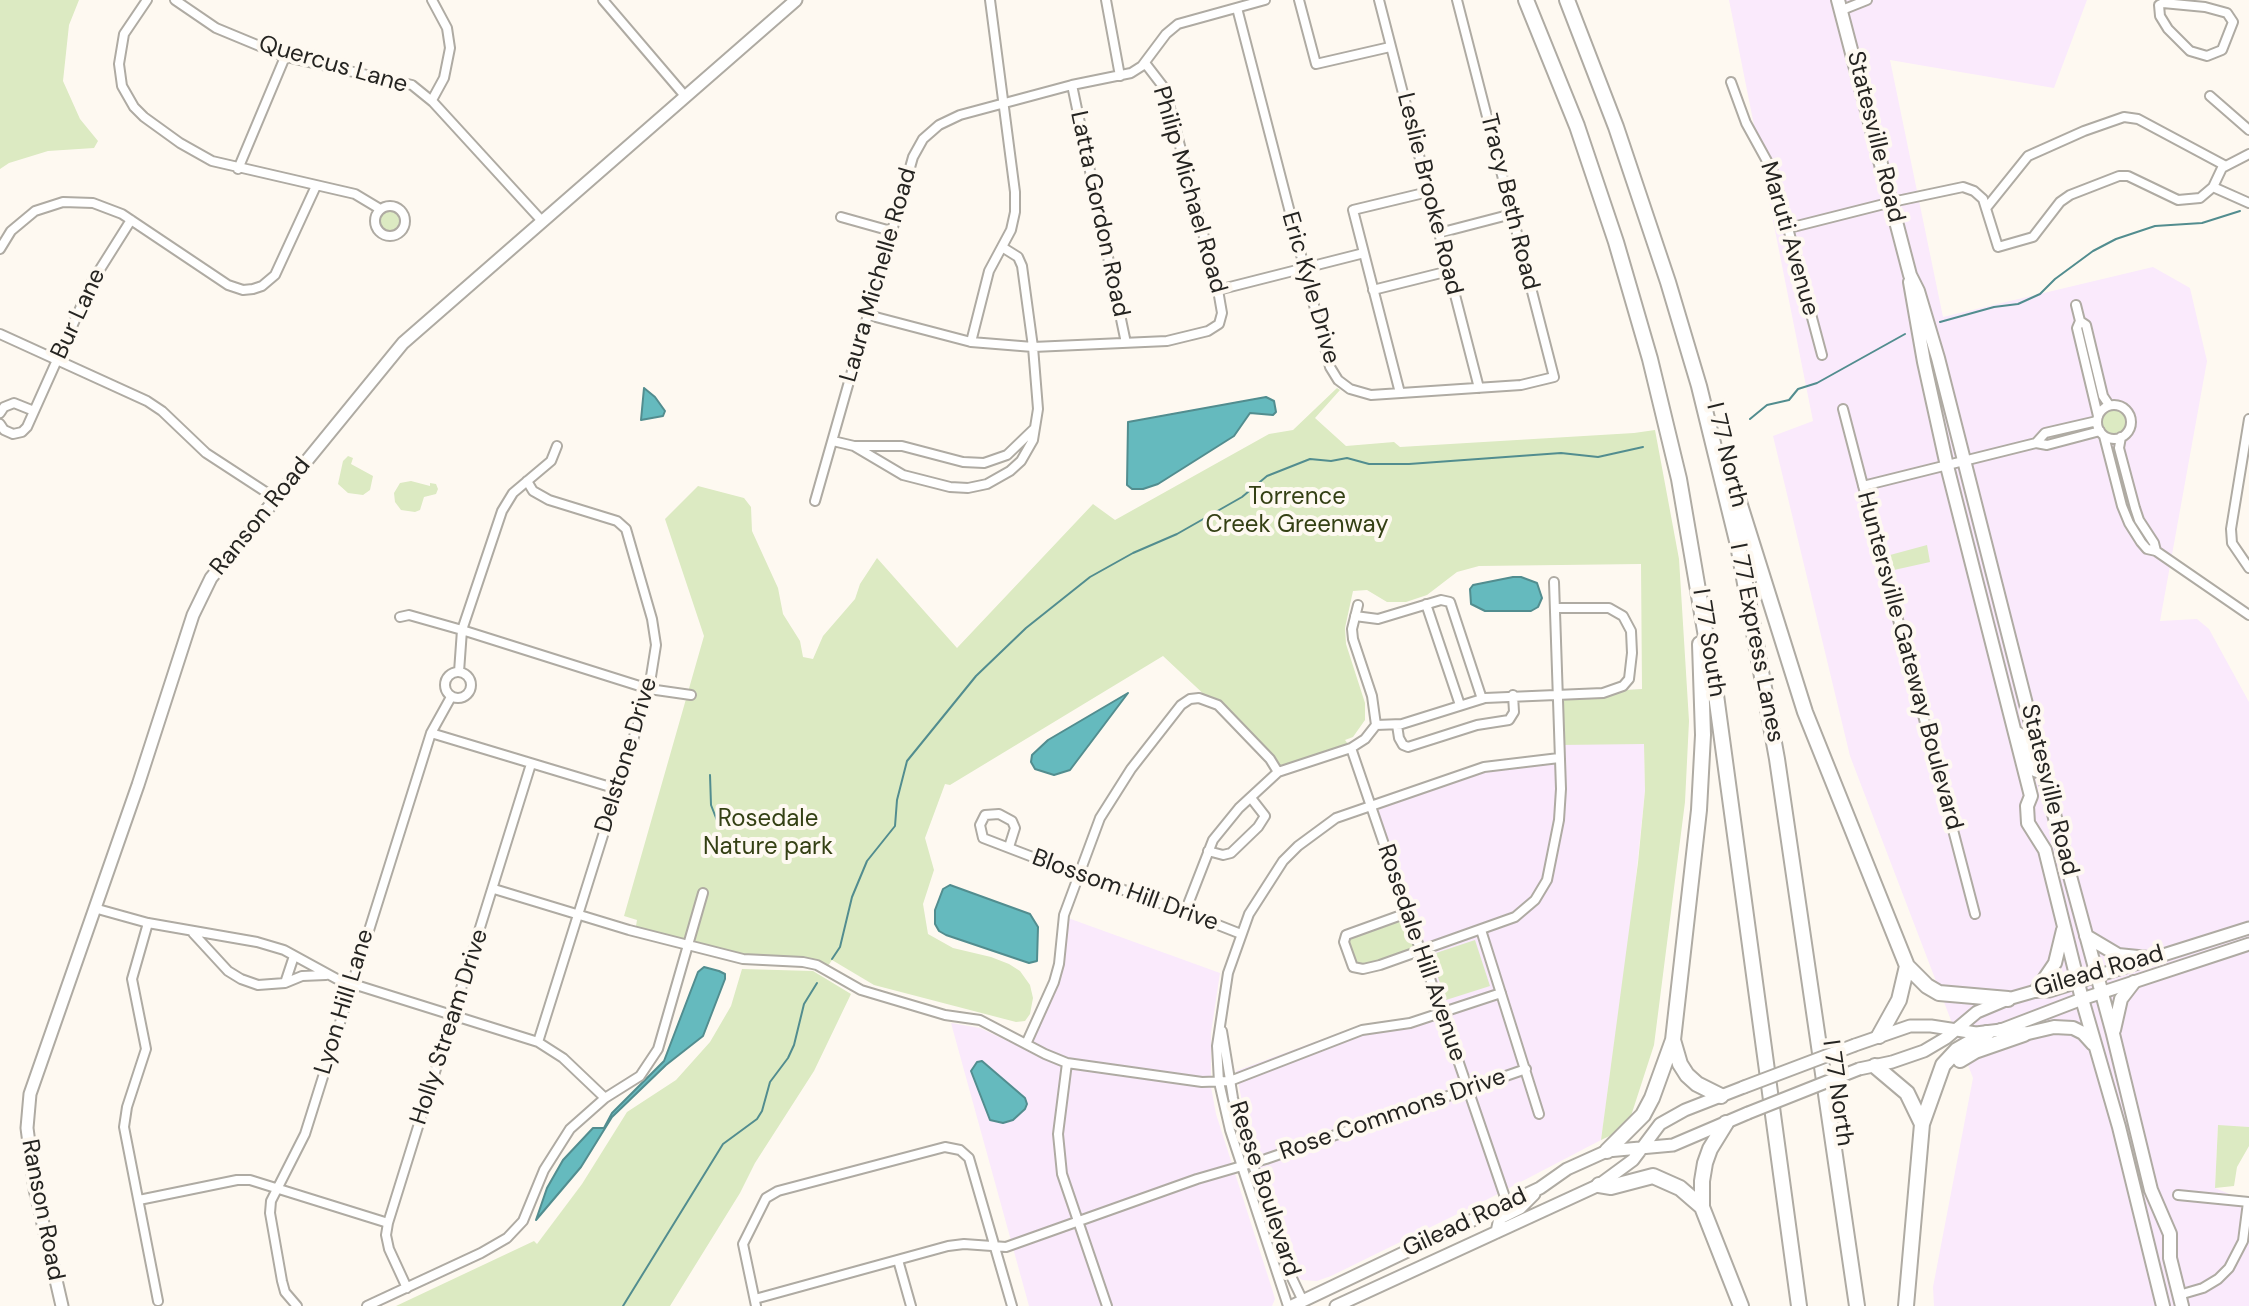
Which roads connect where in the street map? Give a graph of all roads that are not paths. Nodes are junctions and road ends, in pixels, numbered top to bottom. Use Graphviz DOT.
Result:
graph roads {
  1 [pos="147,0"];
  2 [pos="175,0"];
  3 [pos="432,0"];
  4 [pos="603,0"];
  5 [pos="796,0"];
  6 [pos="990,0"];
  7 [pos="1106,0"];
  8 [pos="1265,0"];
  9 [pos="1299,0"];
  10 [pos="1379,0"];
  11 [pos="1457,0"];
  12 [pos="1526,0"];
  13 [pos="1537,0"];
  14 [pos="1567,0"];
  15 [pos="1578,0"];
  16 [pos="1867,0"];
  17 [pos="2156,2"];
  18 [pos="1840,5"];
  19 [pos="1237,8"];
  20 [pos="1390,47"];
  21 [pos="285,57"];
  22 [pos="1145,63"];
  23 [pos="1120,76"];
  24 [pos="1731,82"];
  25 [pos="1072,85"];
  26 [pos="685,96"];
  27 [pos="2210,96"];
  28 [pos="432,100"];
  29 [pos="1004,104"];
  30 [pos="2249,130"];
  31 [pos="2249,154"];
  32 [pos="2224,165"];
  33 [pos="238,169"];
  34 [pos="316,186"];
  35 [pos="2213,187"];
  36 [pos="1428,192"];
  37 [pos="1892,202"];
  38 [pos="2249,203"];
  39 [pos="1987,207"];
  40 [pos="380,209"];
  41 [pos="1512,214"];
  42 [pos="841,217"];
  43 [pos="131,220"];
  44 [pos="542,221"];
  45 [pos="1789,228"];
  46 [pos="891,231"];
  47 [pos="1439,233"];
  48 [pos="1002,247"];
  49 [pos="0,249"];
  50 [pos="1364,253"];
  51 [pos="1303,268"];
  52 [pos="1449,271"];
  53 [pos="1910,275"];
  54 [pos="1218,290"];
  55 [pos="1373,290"];
  56 [pos="2076,305"];
  57 [pos="868,315"];
  58 [pos="2080,321"];
  59 [pos="0,334"];
  60 [pos="971,342"];
  61 [pos="1126,343"];
  62 [pos="1033,347"];
  63 [pos="1822,355"];
  64 [pos="57,359"];
  65 [pos="1527,384"];
  66 [pos="1479,388"];
  67 [pos="1400,393"];
  68 [pos="2109,405"];
  69 [pos="1843,409"];
  70 [pos="34,411"];
  71 [pos="0,413"];
  72 [pos="2098,418"];
  73 [pos="2249,419"];
  74 [pos="0,424"];
  75 [pos="1034,429"];
  76 [pos="2102,434"];
  77 [pos="2121,437"];
  78 [pos="833,441"];
  79 [pos="2036,443"];
  80 [pos="557,446"];
  81 [pos="854,446"];
  82 [pos="1965,462"];
  83 [pos="2245,462"];
  84 [pos="1947,466"];
  85 [pos="527,481"];
  86 [pos="1863,486"];
  87 [pos="1735,489"];
  88 [pos="275,498"];
  89 [pos="815,501"];
  90 [pos="1689,532"];
  91 [pos="2156,551"];
  92 [pos="2249,568"];
  93 [pos="1554,582"];
  94 [pos="1426,604"];
  95 [pos="1358,605"];
  96 [pos="1555,608"];
  97 [pos="2249,615"];
  98 [pos="1355,616"];
  99 [pos="400,617"];
  100 [pos="462,630"];
  101 [pos="459,672"];
  102 [pos="649,689"];
  103 [pos="1557,694"];
  104 [pos="691,695"];
  105 [pos="1513,695"];
  106 [pos="451,697"];
  107 [pos="1482,699"];
  108 [pos="1460,705"];
  109 [pos="1376,725"];
  110 [pos="1397,725"];
  111 [pos="2015,732"];
  112 [pos="431,733"];
  113 [pos="1351,748"];
  114 [pos="1559,758"];
  115 [pos="531,764"];
  116 [pos="1278,772"];
  117 [pos="2046,774"];
  118 [pos="617,789"];
  119 [pos="2031,796"];
  120 [pos="1251,798"];
  121 [pos="1370,805"];
  122 [pos="2057,821"];
  123 [pos="1009,847"];
  124 [pos="1208,851"];
  125 [pos="1079,874"];
  126 [pos="494,889"];
  127 [pos="703,893"];
  128 [pos="94,908"];
  129 [pos="1185,912"];
  130 [pos="1407,913"];
  131 [pos="578,914"];
  132 [pos="1975,914"];
  133 [pos="148,923"];
  134 [pos="2063,927"];
  135 [pos="2249,928"];
  136 [pos="1481,930"];
  137 [pos="193,932"];
  138 [pos="1241,934"];
  139 [pos="2086,936"];
  140 [pos="2249,936"];
  141 [pos="2213,939"];
  142 [pos="2249,944"];
  143 [pos="689,946"];
  144 [pos="1419,951"];
  145 [pos="2220,954"];
  146 [pos="294,956"];
  147 [pos="2148,958"];
  148 [pos="1907,966"];
  149 [pos="326,975"];
  150 [pos="2156,975"];
  151 [pos="2096,976"];
  152 [pos="2078,981"];
  153 [pos="2134,982"];
  154 [pos="285,983"];
  155 [pos="351,983"];
  156 [pos="2036,991"];
  157 [pos="1501,993"];
  158 [pos="2102,993"];
  159 [pos="2008,999"];
  160 [pos="2082,999"];
  161 [pos="1441,1013"];
  162 [pos="454,1014"];
  163 [pos="1221,1022"];
  164 [pos="1955,1029"];
  165 [pos="1994,1031"];
  166 [pos="2024,1034"];
  167 [pos="2113,1034"];
  168 [pos="1879,1036"];
  169 [pos="1673,1040"];
  170 [pos="538,1042"];
  171 [pos="1026,1044"];
  172 [pos="2096,1046"];
  173 [pos="1067,1063"];
  174 [pos="1875,1066"];
  175 [pos="1526,1069"];
  176 [pos="1230,1081"];
  177 [pos="1219,1082"];
  178 [pos="1468,1090"];
  179 [pos="1934,1092"];
  180 [pos="1721,1096"];
  181 [pos="605,1098"];
  182 [pos="1539,1114"];
  183 [pos="1726,1123"];
  184 [pos="1922,1124"];
  185 [pos="1640,1149"];
  186 [pos="1607,1151"];
  187 [pos="1252,1163"];
  188 [pos="1241,1166"];
  189 [pos="1599,1185"];
  190 [pos="1540,1188"];
  191 [pos="277,1190"];
  192 [pos="2178,1195"];
  193 [pos="139,1200"];
  194 [pos="2249,1202"];
  195 [pos="1507,1203"];
  196 [pos="1702,1207"];
  197 [pos="1080,1222"];
  198 [pos="388,1223"];
  199 [pos="2143,1230"];
  200 [pos="1497,1232"];
  201 [pos="996,1248"];
  202 [pos="2170,1258"];
  203 [pos="898,1260"];
  204 [pos="407,1288"];
  205 [pos="2180,1300"];
  206 [pos="158,1301"];
  207 [pos="756,1302"];
  208 [pos="1297,1304"];
  209 [pos="62,1306"];
  210 [pos="297,1306"];
  211 [pos="367,1306"];
  212 [pos="911,1306"];
  213 [pos="1012,1306"];
  214 [pos="1107,1306"];
  215 [pos="1336,1306"];
  216 [pos="1741,1306"];
  217 [pos="1799,1306"];
  218 [pos="1808,1306"];
  219 [pos="1857,1306"];
  220 [pos="1867,1306"];
  221 [pos="1906,1306"];
  222 [pos="2163,1306"];
  1 -- 33 [label="street"];
  2 -- 21 [label="street, Quercus Lane"];
  3 -- 28 [label="street"];
  4 -- 26 [label="street"];
  5 -- 26 [label="main road, Ranson Road"];
  6 -- 29 [label="street"];
  7 -- 23 [label="street"];
  8 -- 19 [label="street, Laura Michelle Road"];
  9 -- 20 [label="street"];
  10 -- 20 [label="street, Leslie Brooke Road"];
  11 -- 41 [label="street, Tracy Beth Road"];
  12 -- 90 [label="highway, I 77 South"];
  13 -- 218 [label="highway, I 77 Express Lanes"];
  14 -- 219 [label="highway, I 77 Express Lanes"];
  15 -- 87 [label="highway, I 77 North"];
  16 -- 18 [label="street"];
  17 -- 17 [label="street"];
  18 -- 37 [label="main road, Statesville Road"];
  19 -- 22 [label="street, Laura Michelle Road"];
  19 -- 51 [label="street, Eric Kyle Drive"];
  20 -- 36 [label="street, Leslie Brooke Road"];
  21 -- 28 [label="street, Quercus Lane"];
  21 -- 33 [label="street"];
  22 -- 23 [label="street, Laura Michelle Road"];
  22 -- 54 [label="street, Philip Michael Road"];
  23 -- 25 [label="street, Laura Michelle Road"];
  24 -- 45 [label="street, Maruti Avenue"];
  25 -- 29 [label="street, Laura Michelle Road"];
  25 -- 61 [label="street, Latta Gordon Road"];
  26 -- 44 [label="main road, Ranson Road"];
  27 -- 30 [label="street"];
  28 -- 44 [label="street, Quercus Lane"];
  29 -- 46 [label="street, Laura Michelle Road"];
  29 -- 48 [label="street"];
  31 -- 32 [label="street"];
  32 -- 35 [label="street"];
  32 -- 39 [label="street"];
  33 -- 34 [label="street"];
  34 -- 40 [label="street"];
  34 -- 43 [label="street"];
  35 -- 38 [label="street"];
  35 -- 39 [label="street"];
  36 -- 47 [label="street, Leslie Brooke Road"];
  36 -- 50 [label="street"];
  37 -- 39 [label="street"];
  37 -- 45 [label="street"];
  37 -- 53 [label="main road, Statesville Road"];
  41 -- 47 [label="street"];
  41 -- 65 [label="street, Tracy Beth Road"];
  42 -- 46 [label="street"];
  43 -- 49 [label="street"];
  43 -- 64 [label="street, Bur Lane"];
  44 -- 88 [label="main road, Ranson Road"];
  45 -- 63 [label="street, Maruti Avenue"];
  46 -- 57 [label="street, Laura Michelle Road"];
  47 -- 52 [label="street, Leslie Brooke Road"];
  48 -- 60 [label="street"];
  48 -- 62 [label="street"];
  50 -- 51 [label="street"];
  50 -- 55 [label="street"];
  51 -- 54 [label="street"];
  51 -- 67 [label="street, Eric Kyle Drive"];
  52 -- 55 [label="street"];
  52 -- 66 [label="street, Leslie Brooke Road"];
  53 -- 82 [label="main road, Statesville Road"];
  53 -- 84 [label="main road, Statesville Road"];
  54 -- 61 [label="street, Philip Michael Road"];
  55 -- 67 [label="street"];
  56 -- 58 [label="street"];
  57 -- 60 [label="street, Philip Michael Road"];
  57 -- 78 [label="street, Laura Michelle Road"];
  58 -- 68 [label="street"];
  58 -- 72 [label="street"];
  59 -- 64 [label="street"];
  60 -- 62 [label="street, Philip Michael Road"];
  61 -- 62 [label="street, Philip Michael Road"];
  62 -- 75 [label="street"];
  64 -- 70 [label="street, Bur Lane"];
  64 -- 88 [label="street"];
  65 -- 66 [label="street, Eric Kyle Drive"];
  66 -- 67 [label="street, Eric Kyle Drive"];
  68 -- 72 [label="street"];
  68 -- 77 [label="street"];
  69 -- 86 [label="street, Huntersville Gateway Boulevard"];
  70 -- 71 [label="street"];
  70 -- 74 [label="street, Bur Lane"];
  72 -- 76 [label="street"];
  72 -- 79 [label="street"];
  73 -- 83 [label="street"];
  75 -- 81 [label="street"];
  75 -- 81 [label="street"];
  76 -- 77 [label="street"];
  76 -- 79 [label="street"];
  76 -- 91 [label="street"];
  77 -- 91 [label="street"];
  78 -- 81 [label="street"];
  78 -- 89 [label="street, Laura Michelle Road"];
  79 -- 82 [label="street"];
  80 -- 85 [label="street, Lyon Hill Lane"];
  82 -- 84 [label="street"];
  82 -- 117 [label="main road, Statesville Road"];
  83 -- 92 [label="street"];
  84 -- 86 [label="street"];
  84 -- 111 [label="main road, Statesville Road"];
  85 -- 100 [label="street, Lyon Hill Lane"];
  85 -- 102 [label="street, Delstone Drive"];
  86 -- 132 [label="street, Huntersville Gateway Boulevard"];
  87 -- 148 [label="highway"];
  87 -- 220 [label="highway, I 77 North"];
  88 -- 128 [label="main road, Ranson Road"];
  90 -- 169 [label="highway"];
  90 -- 217 [label="highway, I 77 South"];
  91 -- 97 [label="street"];
  93 -- 96 [label="street"];
  94 -- 98 [label="street"];
  94 -- 107 [label="street"];
  94 -- 108 [label="street"];
  95 -- 98 [label="street"];
  96 -- 103 [label="street"];
  96 -- 103 [label="street"];
  98 -- 109 [label="street"];
  99 -- 100 [label="street"];
  100 -- 101 [label="street, Lyon Hill Lane"];
  100 -- 102 [label="street"];
  101 -- 106 [label="street, Lyon Hill Lane"];
  101 -- 106 [label="street, Lyon Hill Lane"];
  102 -- 104 [label="street"];
  102 -- 118 [label="street, Delstone Drive"];
  103 -- 105 [label="street"];
  103 -- 114 [label="street"];
  105 -- 107 [label="street"];
  105 -- 110 [label="street"];
  106 -- 112 [label="street, Lyon Hill Lane"];
  107 -- 108 [label="street"];
  108 -- 110 [label="street"];
  109 -- 110 [label="street"];
  109 -- 113 [label="street"];
  111 -- 117 [label="main road"];
  111 -- 119 [label="main road, Statesville Road"];
  112 -- 115 [label="street"];
  112 -- 155 [label="street, Lyon Hill Lane"];
  113 -- 116 [label="street"];
  113 -- 121 [label="street, Rosedale Hill Avenue"];
  114 -- 121 [label="street, Reese Boulevard"];
  114 -- 136 [label="street"];
  115 -- 118 [label="street"];
  115 -- 126 [label="street, Holly Stream Drive"];
  116 -- 120 [label="street"];
  116 -- 125 [label="street"];
  117 -- 122 [label="main road, Statesville Road"];
  118 -- 131 [label="street, Delstone Drive"];
  119 -- 122 [label="main road"];
  119 -- 134 [label="main road, Statesville Road"];
  120 -- 124 [label="street"];
  120 -- 124 [label="street"];
  121 -- 130 [label="street, Rosedale Hill Avenue"];
  121 -- 138 [label="street, Reese Boulevard"];
  122 -- 139 [label="main road, Statesville Road"];
  123 -- 123 [label="street, Blossom Hill Drive"];
  123 -- 125 [label="street, Blossom Hill Drive"];
  124 -- 129 [label="street"];
  125 -- 129 [label="street, Blossom Hill Drive"];
  125 -- 171 [label="street"];
  126 -- 131 [label="street"];
  126 -- 162 [label="street, Holly Stream Drive"];
  127 -- 143 [label="street"];
  128 -- 133 [label="street"];
  128 -- 209 [label="main road, Ranson Road"];
  129 -- 138 [label="street, Blossom Hill Drive"];
  130 -- 144 [label="street, Rosedale Hill Avenue"];
  130 -- 144 [label="street"];
  131 -- 143 [label="street"];
  131 -- 170 [label="street, Delstone Drive"];
  133 -- 137 [label="street"];
  133 -- 193 [label="street"];
  134 -- 152 [label="main road, Statesville Road"];
  134 -- 156 [label="main road"];
  135 -- 141 [label="main road, Gilead Road"];
  136 -- 144 [label="street"];
  136 -- 157 [label="street"];
  137 -- 146 [label="street"];
  137 -- 154 [label="street"];
  138 -- 163 [label="street, Reese Boulevard"];
  139 -- 147 [label="main road"];
  139 -- 151 [label="main road, Statesville Road"];
  140 -- 145 [label="main road"];
  141 -- 147 [label="main road, Gilead Road"];
  141 -- 150 [label="main road"];
  142 -- 145 [label="main road, Gilead Road"];
  143 -- 171 [label="street"];
  143 -- 181 [label="street"];
  144 -- 161 [label="street, Rosedale Hill Avenue"];
  145 -- 150 [label="main road, Gilead Road"];
  146 -- 149 [label="street"];
  146 -- 154 [label="street"];
  147 -- 151 [label="main road, Gilead Road"];
  148 -- 159 [label="highway"];
  148 -- 168 [label="highway"];
  149 -- 154 [label="street"];
  149 -- 155 [label="street"];
  150 -- 153 [label="main road, Gilead Road"];
  151 -- 152 [label="main road, Gilead Road"];
  151 -- 158 [label="main road, Statesville Road"];
  152 -- 156 [label="main road, Gilead Road"];
  152 -- 160 [label="main road, Statesville Road"];
  153 -- 158 [label="main road, Gilead Road"];
  153 -- 167 [label="main road"];
  155 -- 162 [label="street"];
  155 -- 191 [label="street, Lyon Hill Lane"];
  156 -- 159 [label="main road, Gilead Road"];
  157 -- 161 [label="street"];
  157 -- 175 [label="street"];
  158 -- 160 [label="main road, Gilead Road"];
  158 -- 167 [label="main road, Statesville Road"];
  159 -- 164 [label="main road, Gilead Road"];
  160 -- 165 [label="main road, Gilead Road"];
  160 -- 172 [label="main road, Statesville Road"];
  161 -- 176 [label="street"];
  161 -- 178 [label="street, Rosedale Hill Avenue"];
  162 -- 170 [label="street"];
  162 -- 198 [label="street, Holly Stream Drive"];
  163 -- 176 [label="street, Reese Boulevard"];
  163 -- 177 [label="street, Reese Boulevard"];
  164 -- 165 [label="main road, Gilead Road"];
  164 -- 168 [label="main road, Gilead Road"];
  164 -- 174 [label="main road, Gilead Road"];
  165 -- 166 [label="main road"];
  165 -- 179 [label="highway"];
  166 -- 172 [label="main road"];
  166 -- 179 [label="highway"];
  167 -- 202 [label="main road, Statesville Road"];
  168 -- 180 [label="main road, Gilead Road, bridge"];
  169 -- 180 [label="highway"];
  169 -- 186 [label="highway"];
  170 -- 181 [label="street"];
  171 -- 173 [label="street"];
  172 -- 199 [label="main road, Statesville Road"];
  173 -- 177 [label="street"];
  173 -- 197 [label="street"];
  174 -- 183 [label="main road, Gilead Road, bridge"];
  174 -- 184 [label="highway"];
  175 -- 178 [label="street, Rose Commons Drive"];
  175 -- 182 [label="street"];
  176 -- 177 [label="street"];
  176 -- 187 [label="street, Reese Boulevard"];
  177 -- 188 [label="street, Reese Boulevard"];
  178 -- 187 [label="street, Rose Commons Drive"];
  178 -- 195 [label="street, Rosedale Hill Avenue"];
  179 -- 184 [label="highway"];
  180 -- 185 [label="main road, Gilead Road"];
  181 -- 204 [label="street"];
  183 -- 185 [label="main road, Gilead Road"];
  183 -- 196 [label="highway"];
  184 -- 221 [label="highway"];
  185 -- 186 [label="main road, Gilead Road"];
  185 -- 189 [label="main road, Gilead Road"];
  186 -- 190 [label="main road, Gilead Road"];
  187 -- 188 [label="street, Rose Commons Drive"];
  187 -- 208 [label="street, Reese Boulevard"];
  188 -- 197 [label="street, Rose Commons Drive"];
  188 -- 208 [label="street, Reese Boulevard"];
  189 -- 196 [label="highway"];
  189 -- 200 [label="main road, Gilead Road"];
  190 -- 195 [label="main road, Gilead Road"];
  190 -- 200 [label="main road"];
  191 -- 193 [label="street"];
  191 -- 198 [label="street"];
  191 -- 210 [label="street, Lyon Hill Lane"];
  192 -- 194 [label="street"];
  193 -- 206 [label="street"];
  194 -- 205 [label="street"];
  195 -- 208 [label="main road, Gilead Road"];
  196 -- 216 [label="highway"];
  197 -- 201 [label="street, Rose Commons Drive"];
  197 -- 214 [label="street"];
  198 -- 204 [label="street, Holly Stream Drive"];
  199 -- 202 [label="main road"];
  199 -- 222 [label="main road, Statesville Road"];
  200 -- 215 [label="main road, Gilead Road"];
  201 -- 203 [label="street, Rose Commons Drive"];
  201 -- 207 [label="street"];
  201 -- 213 [label="street"];
  202 -- 205 [label="main road, Statesville Road"];
  203 -- 207 [label="street, Rose Commons Drive"];
  203 -- 212 [label="street"];
  204 -- 211 [label="street"];
}
